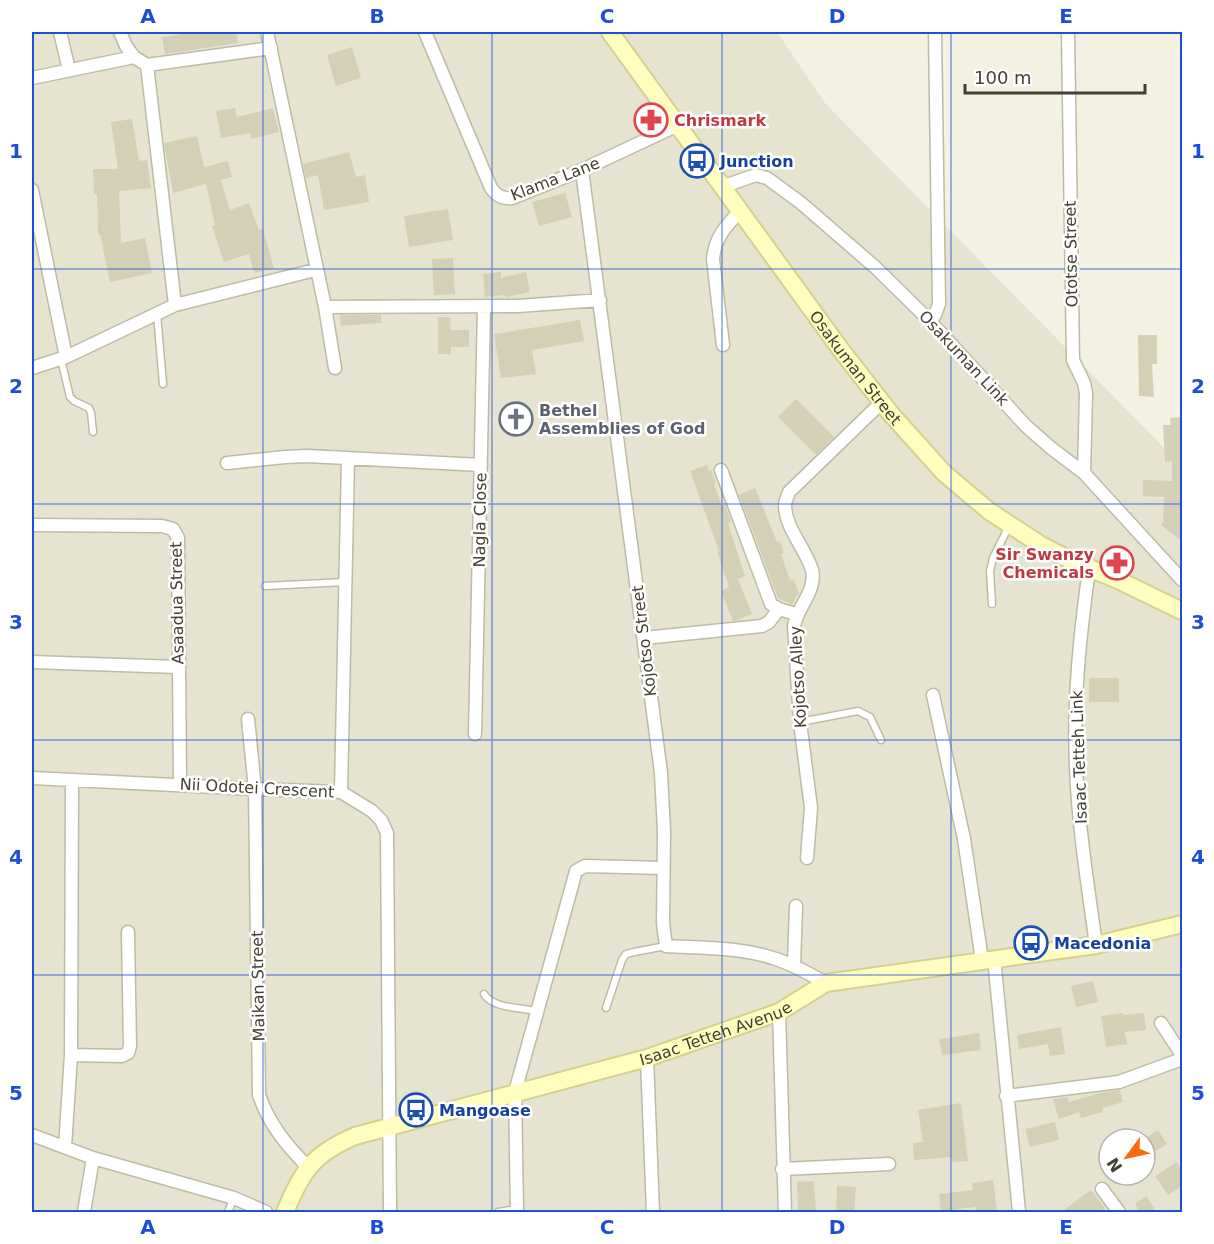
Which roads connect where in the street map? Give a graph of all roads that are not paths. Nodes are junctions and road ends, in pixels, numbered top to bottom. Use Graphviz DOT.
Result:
graph roads {
  1 [pos="60,32"];
  2 [pos="120,32"];
  3 [pos="267,32"];
  4 [pos="425,32"];
  5 [pos="610,32"];
  6 [pos="935,32"];
  7 [pos="1068,32"];
  8 [pos="271,48"];
  9 [pos="134,57"];
  10 [pos="147,66"];
  11 [pos="69,70"];
  12 [pos="32,78"];
  13 [pos="678,125"];
  14 [pos="582,171"];
  15 [pos="724,186"];
  16 [pos="32,190"];
  17 [pos="741,210"];
  18 [pos="315,270"];
  19 [pos="600,300"];
  20 [pos="175,305"];
  21 [pos="484,306"];
  22 [pos="324,307"];
  23 [pos="157,314"];
  24 [pos="930,321"];
  25 [pos="723,345"];
  26 [pos="63,358"];
  27 [pos="32,368"];
  28 [pos="335,368"];
  29 [pos="163,384"];
  30 [pos="882,402"];
  31 [pos="93,432"];
  32 [pos="348,459"];
  33 [pos="227,463"];
  34 [pos="481,465"];
  35 [pos="721,470"];
  36 [pos="1084,473"];
  37 [pos="32,525"];
  38 [pos="1009,526"];
  39 [pos="1089,569"];
  40 [pos="1182,580"];
  41 [pos="346,582"];
  42 [pos="265,586"];
  43 [pos="992,604"];
  44 [pos="778,609"];
  45 [pos="1182,610"];
  46 [pos="796,614"];
  47 [pos="644,638"];
  48 [pos="32,662"];
  49 [pos="178,667"];
  50 [pos="933,695"];
  51 [pos="248,719"];
  52 [pos="800,722"];
  53 [pos="475,734"];
  54 [pos="881,740"];
  55 [pos="32,778"];
  56 [pos="72,780"];
  57 [pos="180,784"];
  58 [pos="255,789"];
  59 [pos="341,792"];
  60 [pos="807,858"];
  61 [pos="663,868"];
  62 [pos="796,906"];
  63 [pos="1182,924"];
  64 [pos="128,932"];
  65 [pos="1096,945"];
  66 [pos="666,946"];
  67 [pos="988,959"];
  68 [pos="794,965"];
  69 [pos="826,983"];
  70 [pos="484,994"];
  71 [pos="606,1008"];
  72 [pos="537,1011"];
  73 [pos="779,1012"];
  74 [pos="1161,1023"];
  75 [pos="70,1055"];
  76 [pos="1182,1057"];
  77 [pos="647,1058"];
  78 [pos="515,1092"];
  79 [pos="1006,1096"];
  80 [pos="388,1126"];
  81 [pos="32,1135"];
  82 [pos="65,1147"];
  83 [pos="93,1158"];
  84 [pos="889,1164"];
  85 [pos="308,1167"];
  86 [pos="782,1168"];
  87 [pos="1102,1189"];
  88 [pos="234,1198"];
  89 [pos="517,1211"];
  90 [pos="84,1212"];
  91 [pos="228,1212"];
  92 [pos="266,1212"];
  93 [pos="285,1212"];
  94 [pos="390,1212"];
  95 [pos="498,1212"];
  96 [pos="654,1212"];
  97 [pos="785,1212"];
  98 [pos="1019,1212"];
  99 [pos="1119,1212"];
  1 -- 11 [label="street"];
  2 -- 9 [label="street"];
  3 -- 8 [label="street"];
  4 -- 14 [label="street, Klama Lane"];
  5 -- 13 [label="street, Osakuman Street"];
  6 -- 24 [label="street"];
  7 -- 36 [label="street, Ototse Street"];
  8 -- 10 [label="street"];
  8 -- 18 [label="street"];
  9 -- 10 [label="street"];
  9 -- 11 [label="street"];
  10 -- 20 [label="street"];
  11 -- 12 [label="street"];
  13 -- 14 [label="street, Klama Lane"];
  13 -- 15 [label="street, Osakuman Street"];
  14 -- 19 [label="street, Kojotso Street"];
  15 -- 17 [label="street, Osakuman Street"];
  15 -- 24 [label="street, Osakuman Link"];
  16 -- 26 [label="street"];
  17 -- 25 [label="street"];
  17 -- 30 [label="street, Osakuman Street"];
  18 -- 20 [label="street"];
  18 -- 22 [label="street"];
  19 -- 21 [label="street"];
  19 -- 47 [label="street, Kojotso Street"];
  20 -- 23 [label="street"];
  21 -- 22 [label="street"];
  21 -- 34 [label="street, Nagla Close"];
  22 -- 28 [label="street"];
  23 -- 26 [label="street"];
  23 -- 29 [label="lane"];
  24 -- 36 [label="street, Osakuman Link"];
  26 -- 27 [label="street"];
  26 -- 31 [label="lane"];
  30 -- 38 [label="street, Osakuman Street"];
  30 -- 46 [label="street, Kojotso Alley"];
  32 -- 33 [label="street"];
  32 -- 34 [label="street"];
  32 -- 41 [label="street"];
  34 -- 53 [label="street, Nagla Close"];
  35 -- 44 [label="street"];
  36 -- 40 [label="street, Osakuman Link"];
  37 -- 49 [label="street, Asaadua Street"];
  38 -- 39 [label="street, Osakuman Street"];
  38 -- 43 [label="lane"];
  39 -- 45 [label="street, Osakuman Street"];
  39 -- 65 [label="street, Isaac Tetteh Link"];
  41 -- 42 [label="lane"];
  41 -- 59 [label="street"];
  44 -- 46 [label="street"];
  44 -- 47 [label="street"];
  46 -- 52 [label="street, Kojotso Alley"];
  47 -- 61 [label="street, Kojotso Street"];
  48 -- 49 [label="street"];
  49 -- 57 [label="street, Asaadua Street"];
  50 -- 67 [label="street"];
  51 -- 58 [label="street, Maikan Street"];
  52 -- 54 [label="lane"];
  52 -- 60 [label="street, Kojotso Alley"];
  55 -- 56 [label="street, Nii Odotei Crescent"];
  56 -- 57 [label="street, Nii Odotei Crescent"];
  56 -- 75 [label="street"];
  57 -- 58 [label="street, Nii Odotei Crescent"];
  58 -- 59 [label="street, Nii Odotei Crescent"];
  58 -- 85 [label="street, Maikan Street"];
  59 -- 80 [label="street, Nii Odotei Crescent"];
  61 -- 66 [label="street, Kojotso Street"];
  61 -- 72 [label="street"];
  62 -- 68 [label="street"];
  63 -- 65 [label="street, Isaac Tetteh Avenue"];
  64 -- 75 [label="street"];
  65 -- 67 [label="street, Isaac Tetteh Avenue"];
  66 -- 68 [label="street"];
  66 -- 71 [label="lane"];
  67 -- 69 [label="street, Isaac Tetteh Avenue"];
  67 -- 79 [label="street"];
  68 -- 69 [label="street"];
  69 -- 73 [label="street, Isaac Tetteh Avenue"];
  70 -- 72 [label="lane"];
  72 -- 78 [label="street"];
  73 -- 77 [label="street, Isaac Tetteh Avenue"];
  73 -- 86 [label="street"];
  74 -- 76 [label="street"];
  75 -- 82 [label="street"];
  76 -- 79 [label="street"];
  77 -- 78 [label="street, Isaac Tetteh Avenue"];
  77 -- 96 [label="street"];
  78 -- 80 [label="street, Isaac Tetteh Avenue"];
  78 -- 89 [label="street"];
  79 -- 98 [label="street"];
  80 -- 85 [label="street, Isaac Tetteh Avenue"];
  80 -- 94 [label="street, Nii Odotei Crescent"];
  81 -- 82 [label="street"];
  82 -- 83 [label="street"];
  83 -- 88 [label="street"];
  83 -- 90 [label="street"];
  84 -- 86 [label="street"];
  85 -- 93 [label="street, Isaac Tetteh Avenue"];
  86 -- 97 [label="street"];
  87 -- 99 [label="street"];
  88 -- 91 [label="lane"];
  88 -- 92 [label="street"];
  89 -- 95 [label="lane"];
}
